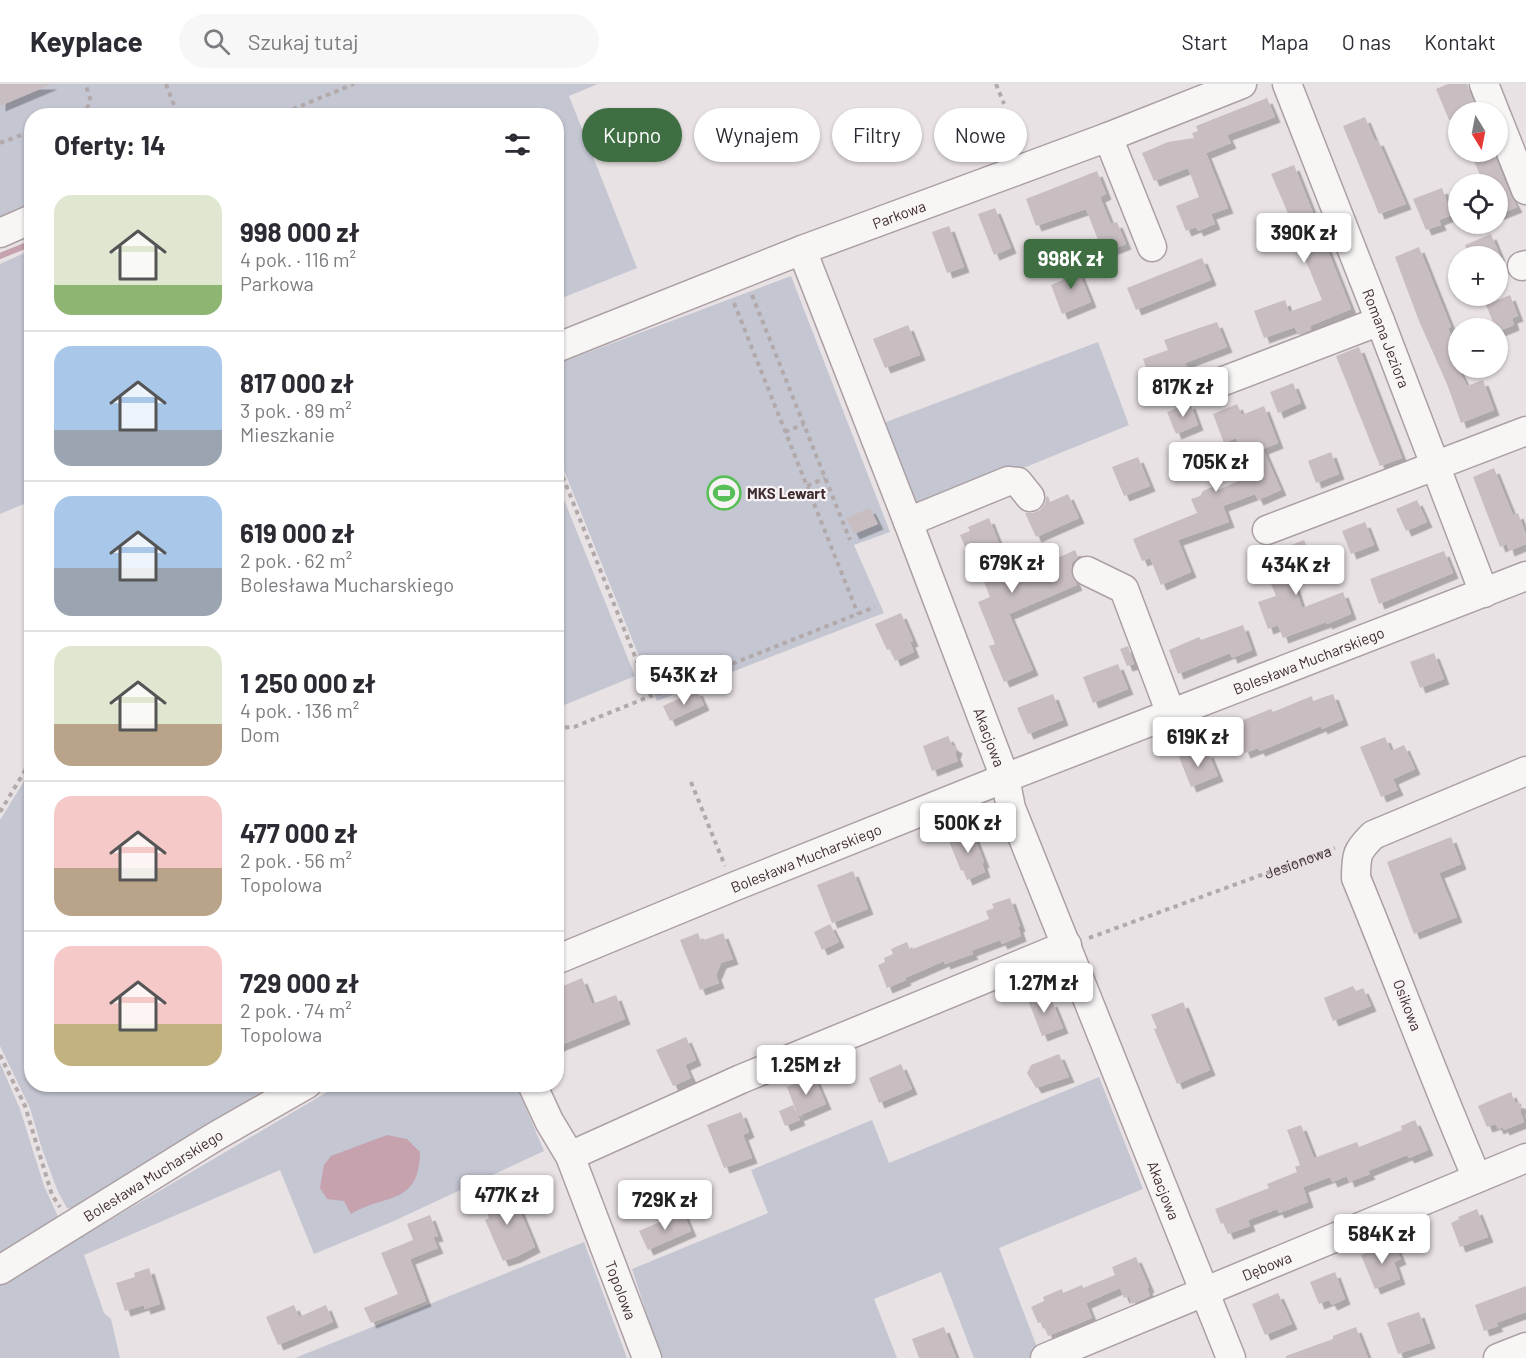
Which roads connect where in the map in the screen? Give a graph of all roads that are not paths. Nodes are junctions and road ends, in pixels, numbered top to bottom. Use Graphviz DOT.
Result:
graph roads {
  1 [pos="1242,84"];
  2 [pos="1287,84"];
  3 [pos="1484,84"];
  4 [pos="1491,102"];
  5 [pos="1108,137"];
  6 [pos="1508,145"];
  7 [pos="1526,190"];
  8 [pos="24,222"];
  9 [pos="0,233"];
  10 [pos="1152,247"];
  11 [pos="802,250"];
  12 [pos="1380,321"];
  13 [pos="564,345"];
  14 [pos="1200,390"];
  15 [pos="1526,431"];
  16 [pos="1436,466"];
  17 [pos="1030,497"];
  18 [pos="908,522"];
  19 [pos="1268,530"];
  20 [pos="1086,571"];
  21 [pos="1526,576"];
  22 [pos="1484,593"];
  23 [pos="1171,714"];
  24 [pos="1526,771"];
  25 [pos="1005,778"];
  26 [pos="1067,945"];
  27 [pos="564,957"];
  28 [pos="293,1092"];
  29 [pos="536,1092"];
  30 [pos="570,1156"];
  31 [pos="1526,1158"];
  32 [pos="1477,1178"];
  33 [pos="0,1270"];
  34 [pos="1206,1292"];
  35 [pos="1526,1347"];
  36 [pos="647,1358"];
  37 [pos="1046,1358"];
  38 [pos="1231,1358"];
  39 [pos="1498,1358"];
  1 -- 5 [label="street, Parkowa"];
  2 -- 12 [label="street, Romana Jeziora"];
  3 -- 4 [label="street"];
  5 -- 10 [label="street"];
  5 -- 11 [label="street, Parkowa"];
  6 -- 7 [label="street"];
  8 -- 9 [label="street"];
  11 -- 13 [label="street, Parkowa"];
  11 -- 18 [label="street, Akacjowa"];
  12 -- 14 [label="street"];
  12 -- 16 [label="street, Romana Jeziora"];
  15 -- 16 [label="street"];
  16 -- 19 [label="street"];
  16 -- 22 [label="street, Romana Jeziora"];
  17 -- 18 [label="street"];
  18 -- 25 [label="street, Akacjowa"];
  20 -- 23 [label="street"];
  21 -- 22 [label="street, Bolesława Mucharskiego"];
  22 -- 23 [label="street, Bolesława Mucharskiego"];
  23 -- 25 [label="street, Bolesława Mucharskiego"];
  24 -- 32 [label="street, Osikowa"];
  25 -- 26 [label="street, Akacjowa"];
  25 -- 27 [label="street, Bolesława Mucharskiego"];
  26 -- 30 [label="street"];
  26 -- 34 [label="street, Akacjowa"];
  28 -- 33 [label="street, Bolesława Mucharskiego"];
  29 -- 30 [label="street, Topolowa"];
  30 -- 36 [label="street, Topolowa"];
  31 -- 32 [label="street, Dębowa"];
  32 -- 34 [label="street, Dębowa"];
  34 -- 37 [label="street, Dębowa"];
  34 -- 38 [label="street, Akacjowa"];
  35 -- 39 [label="street"];
}
